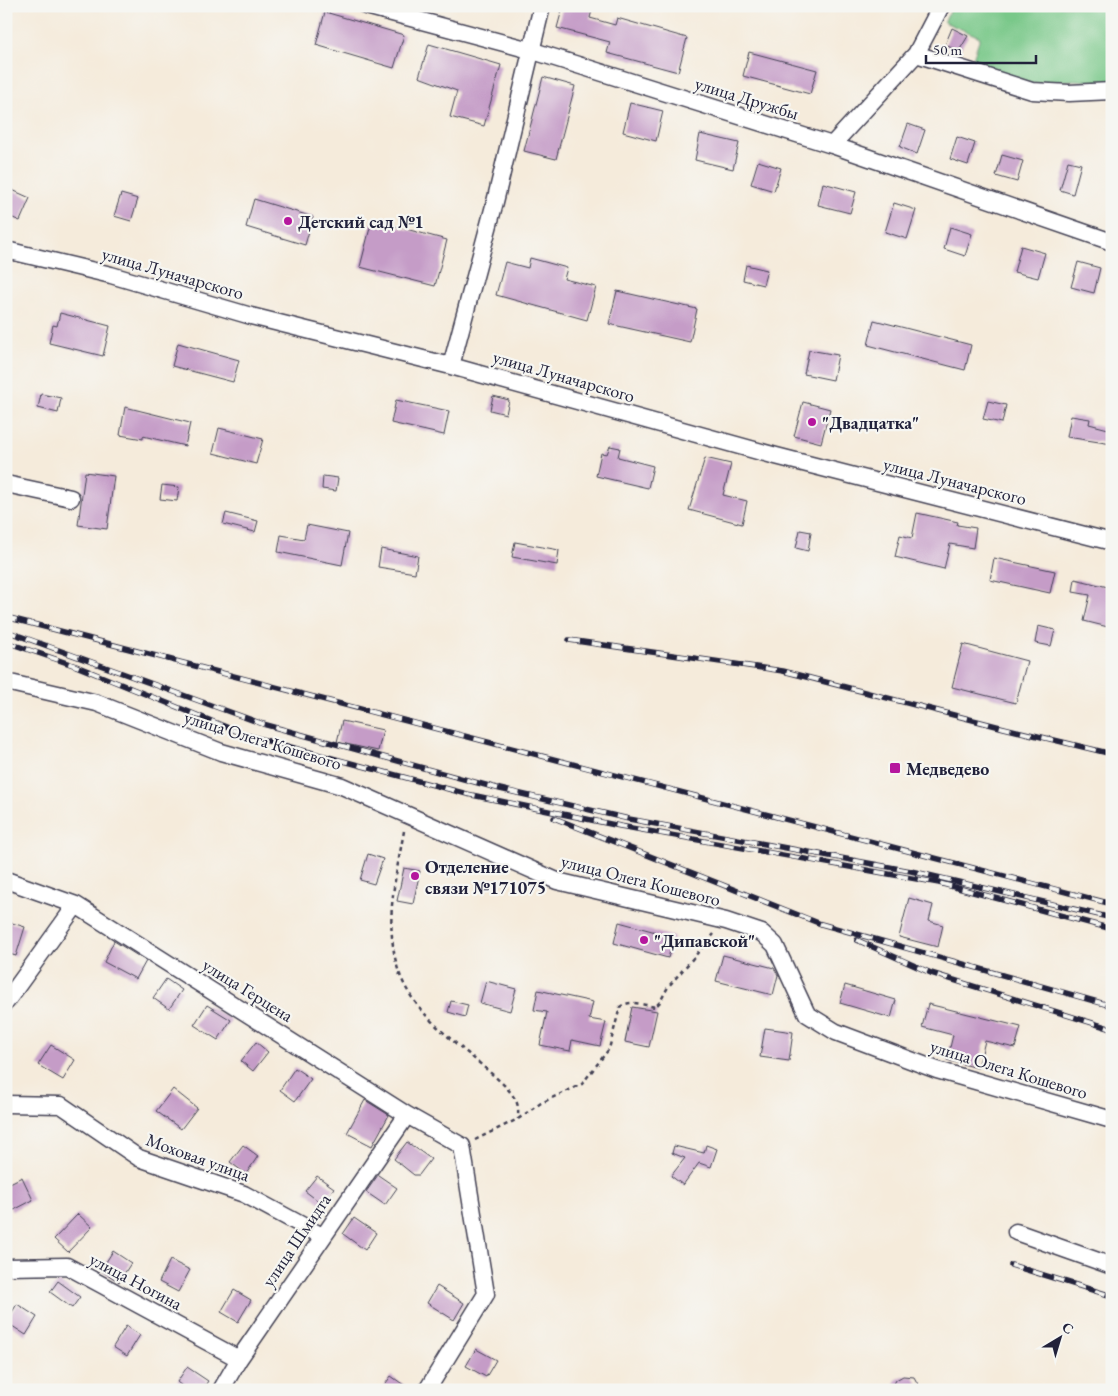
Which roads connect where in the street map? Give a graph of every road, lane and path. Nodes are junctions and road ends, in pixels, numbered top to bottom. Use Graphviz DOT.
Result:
graph roads {
  1 [pos="366,6"];
  2 [pos="542,6"];
  3 [pos="941,6"];
  4 [pos="530,50"];
  5 [pos="916,54"];
  6 [pos="1112,92"];
  7 [pos="832,145"];
  8 [pos="1112,242"];
  9 [pos="6,250"];
  10 [pos="451,366"];
  11 [pos="6,484"];
  12 [pos="72,498"];
  13 [pos="1112,542"];
  14 [pos="6,682"];
  15 [pos="407,815"];
  16 [pos="6,880"];
  17 [pos="76,905"];
  18 [pos="726,921"];
  19 [pos="6,1002"];
  20 [pos="6,1104"];
  21 [pos="407,1115"];
  22 [pos="518,1119"];
  23 [pos="1112,1120"];
  24 [pos="462,1146"];
  25 [pos="1016,1232"];
  26 [pos="322,1236"];
  27 [pos="6,1266"];
  28 [pos="1112,1266"];
  29 [pos="239,1359"];
  30 [pos="221,1390"];
  31 [pos="427,1390"];
  1 -- 4 [label="street, улица Дружбы"];
  2 -- 4 [label="street"];
  3 -- 5 [label="street"];
  4 -- 7 [label="street, улица Дружбы"];
  4 -- 10 [label="street"];
  5 -- 6 [label="street"];
  5 -- 7 [label="street"];
  7 -- 8 [label="street, улица Дружбы"];
  9 -- 10 [label="street, улица Луначарского"];
  10 -- 13 [label="street, улица Луначарского"];
  11 -- 12 [label="street"];
  14 -- 15 [label="street, улица Олега Кошевого"];
  15 -- 18 [label="street, улица Олега Кошевого"];
  15 -- 22 [label="path"];
  16 -- 17 [label="street, улица Герцена"];
  17 -- 19 [label="street"];
  17 -- 21 [label="street, улица Герцена"];
  18 -- 22 [label="path"];
  18 -- 23 [label="street, улица Олега Кошевого"];
  20 -- 26 [label="street, Моховая улица"];
  21 -- 24 [label="street, улица Герцена"];
  21 -- 26 [label="street, улица Шмидта"];
  22 -- 24 [label="path"];
  24 -- 31 [label="street"];
  25 -- 28 [label="street"];
  26 -- 29 [label="street, улица Шмидта"];
  27 -- 29 [label="street, улица Ногина"];
  29 -- 30 [label="street, улица Шмидта"];
}
